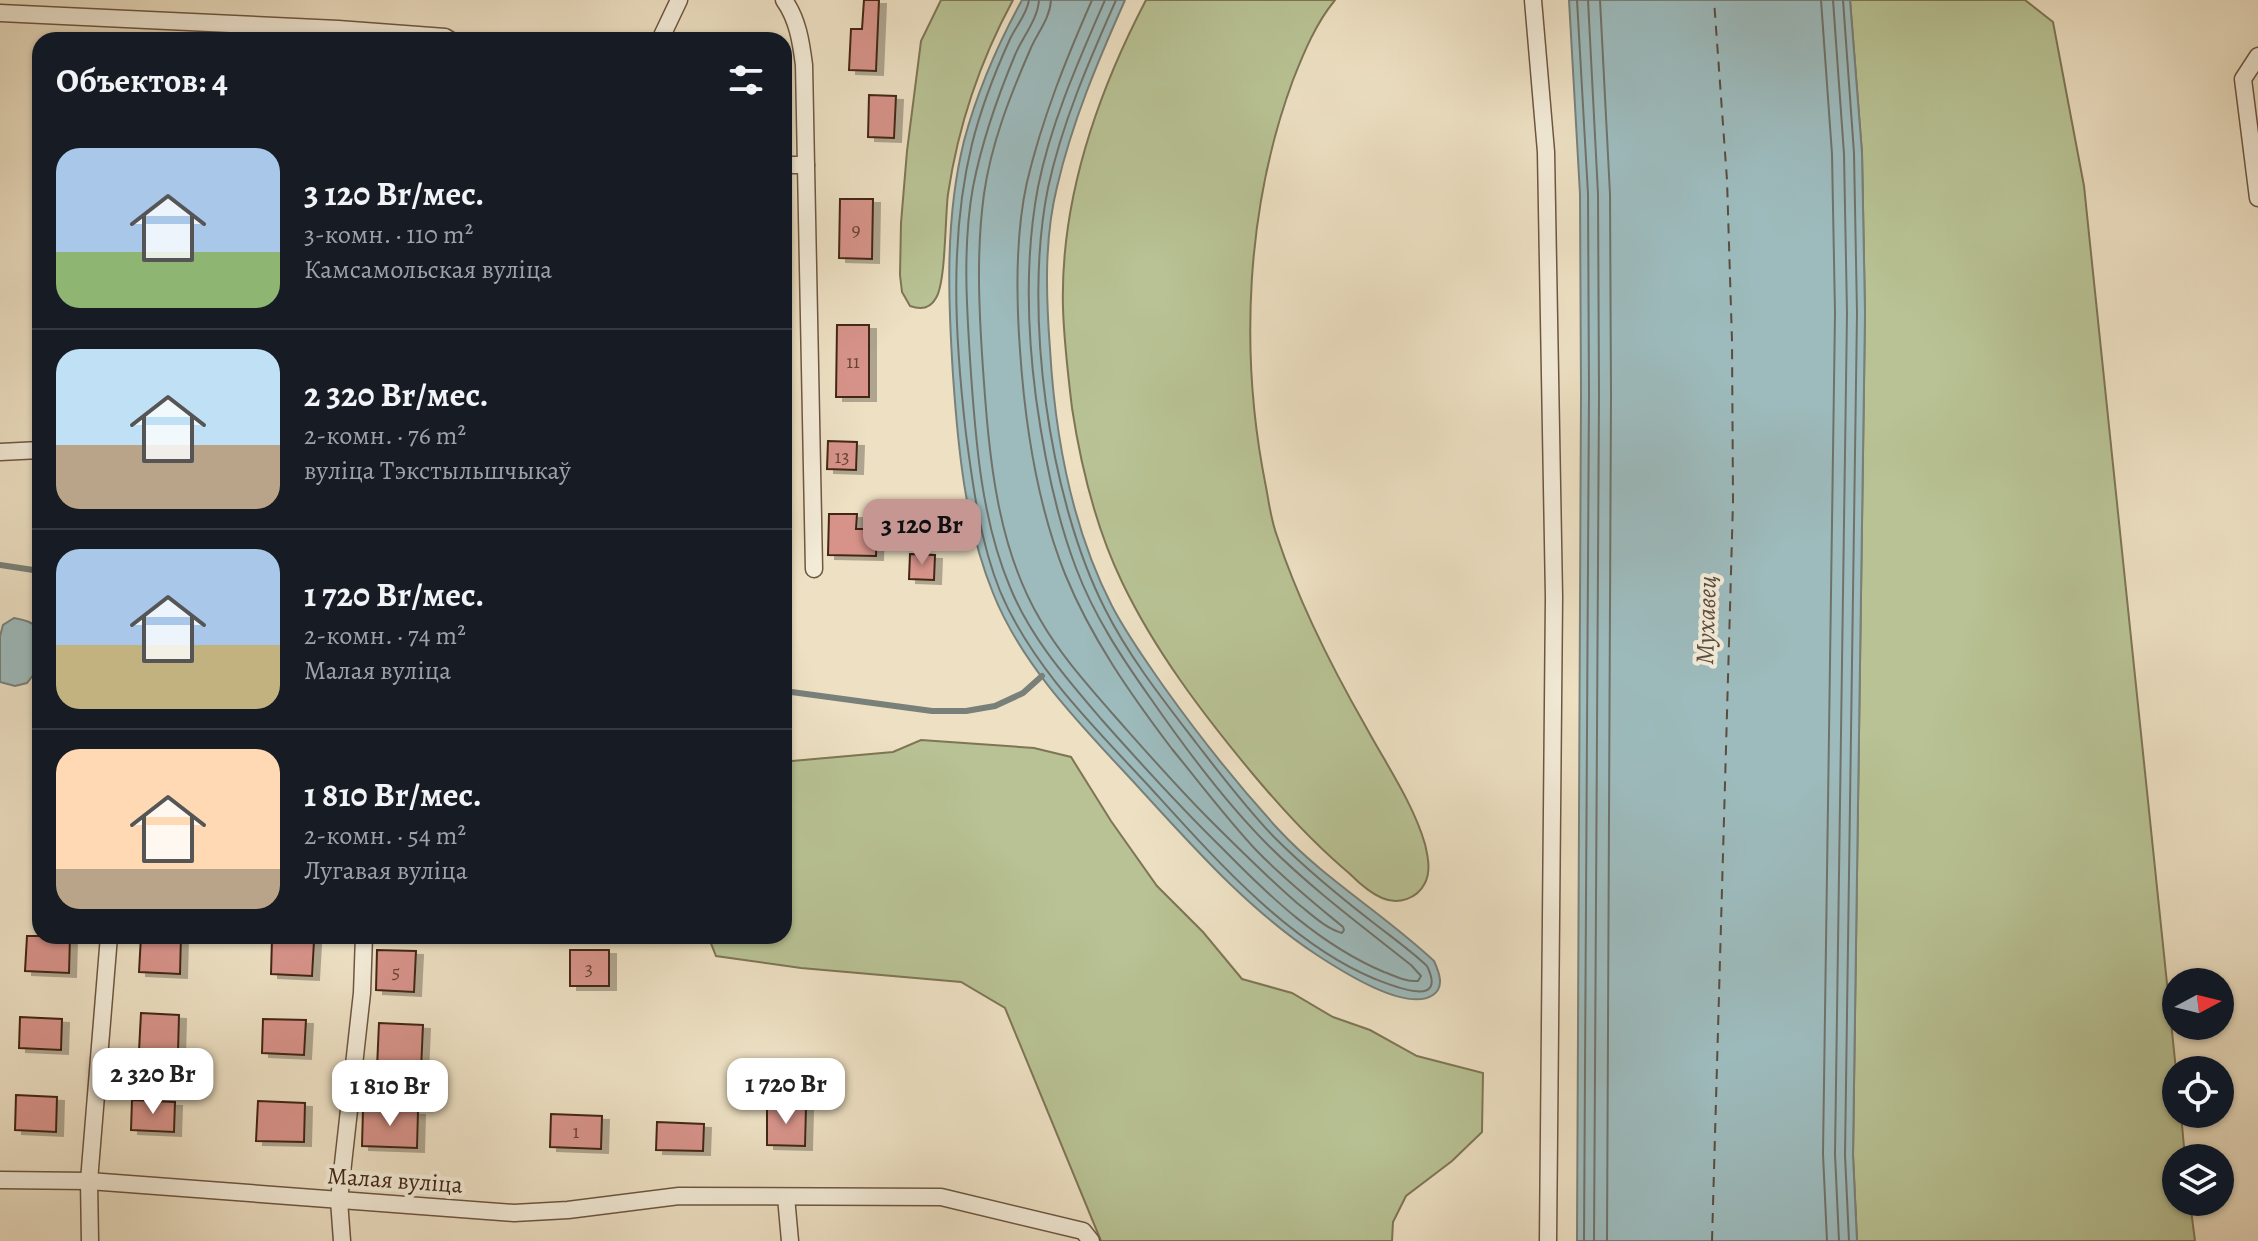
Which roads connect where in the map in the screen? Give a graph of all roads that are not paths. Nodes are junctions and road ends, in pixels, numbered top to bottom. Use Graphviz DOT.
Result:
graph roads {
  1 [pos="679,0"];
  2 [pos="784,0"];
  3 [pos="1533,0"];
  4 [pos="0,13"];
  5 [pos="378,32"];
  6 [pos="664,32"];
  7 [pos="2258,56"];
  8 [pos="792,165"];
  9 [pos="806,165"];
  10 [pos="2258,198"];
  11 [pos="32,450"];
  12 [pos="0,452"];
  13 [pos="814,569"];
  14 [pos="108,944"];
  15 [pos="364,944"];
  16 [pos="0,1180"];
  17 [pos="89,1181"];
  18 [pos="786,1197"];
  19 [pos="339,1200"];
  20 [pos="90,1241"];
  21 [pos="342,1241"];
  22 [pos="790,1241"];
  23 [pos="1091,1241"];
  24 [pos="1548,1241"];
  1 -- 6 [label="street"];
  2 -- 9 [label="street"];
  3 -- 24 [label="street"];
  4 -- 5 [label="street"];
  7 -- 10 [label="street"];
  8 -- 9 [label="street"];
  9 -- 13 [label="street"];
  11 -- 12 [label="street"];
  14 -- 17 [label="street"];
  15 -- 19 [label="street"];
  16 -- 17 [label="street, Малая вуліца"];
  17 -- 19 [label="street, Малая вуліца"];
  17 -- 20 [label="street"];
  18 -- 19 [label="street, Малая вуліца"];
  18 -- 22 [label="street"];
  18 -- 23 [label="street, Малая вуліца"];
  19 -- 21 [label="street"];
}
